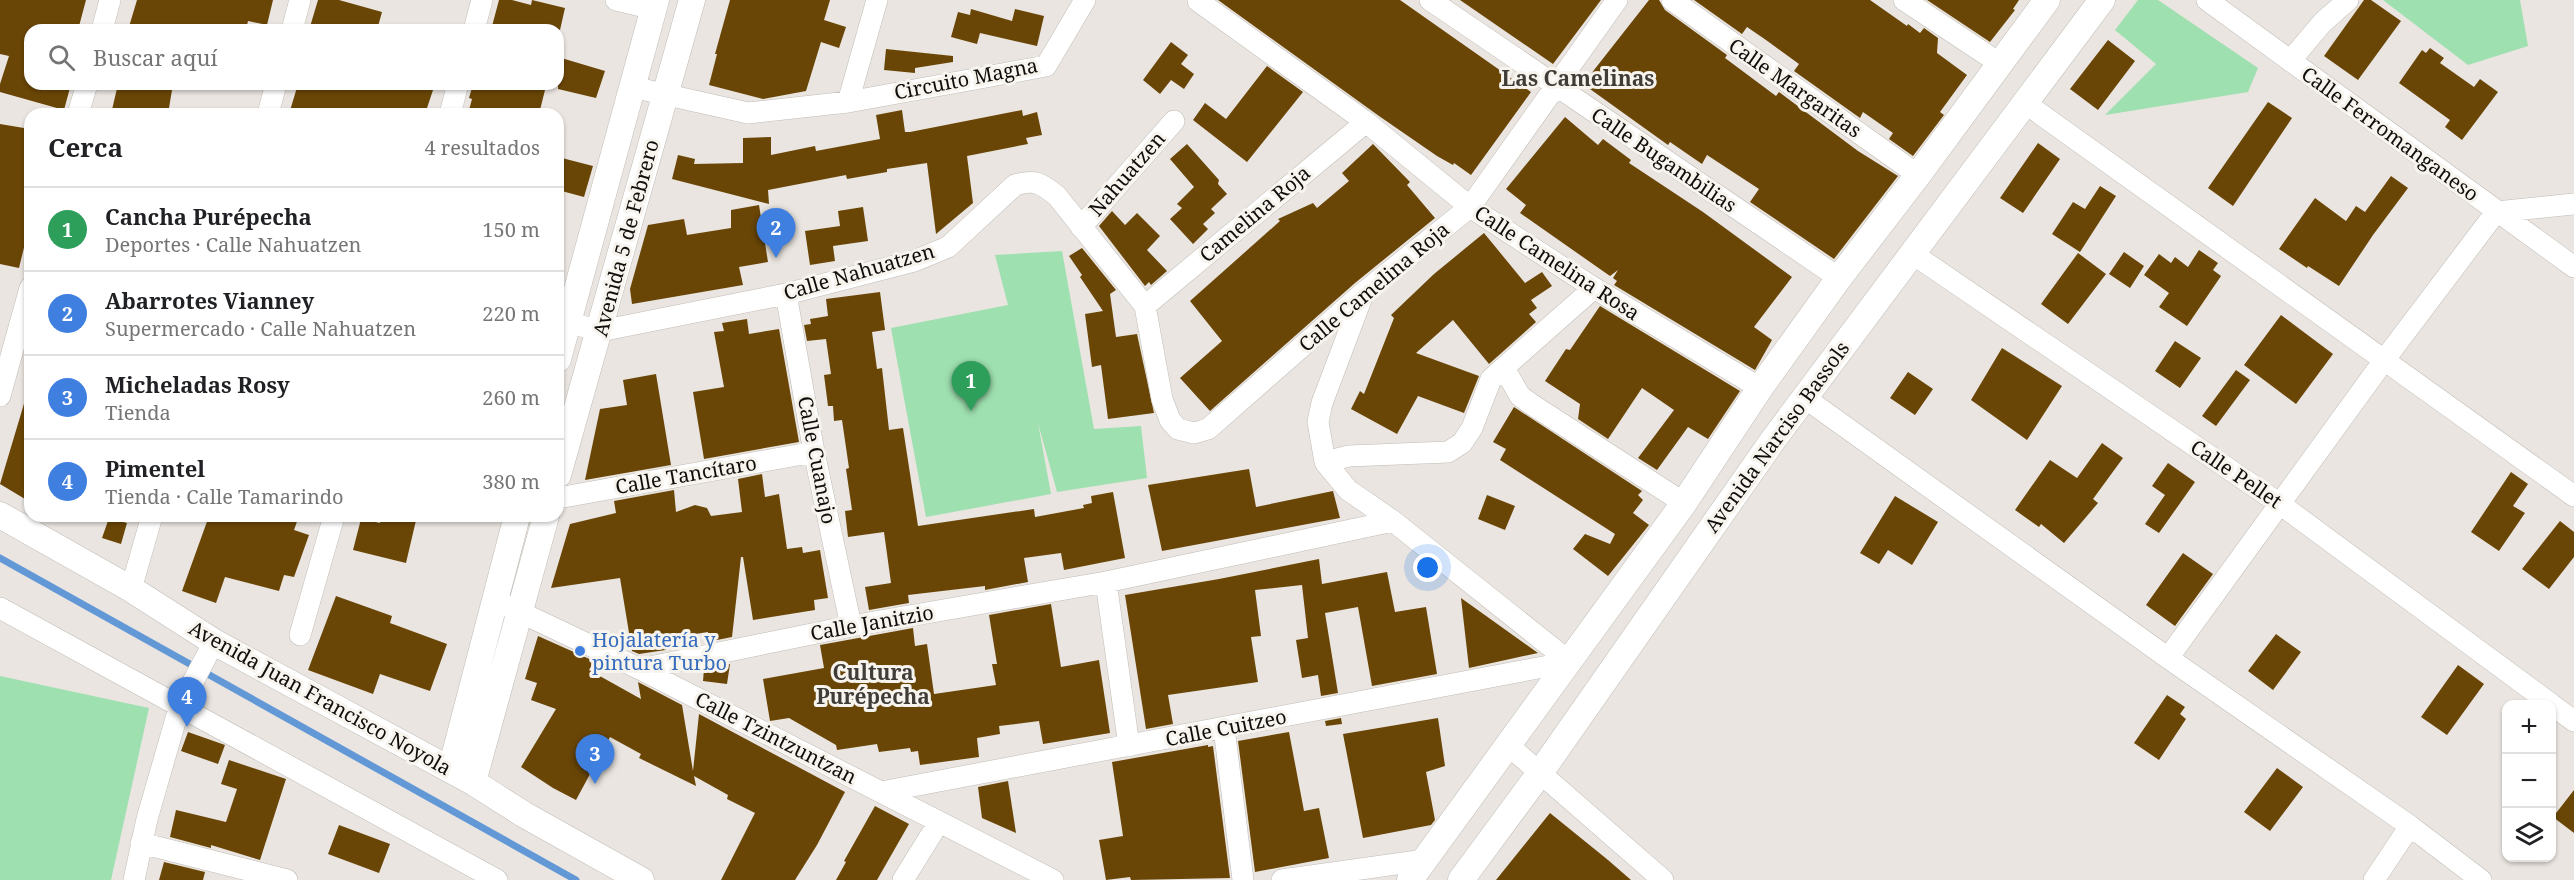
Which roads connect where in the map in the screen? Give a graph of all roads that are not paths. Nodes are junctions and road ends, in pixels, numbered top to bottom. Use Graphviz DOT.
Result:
graph roads {
  1 [pos="110,0"];
  2 [pos="300,0"];
  3 [pos="482,0"];
  4 [pos="616,0"];
  5 [pos="692,0"];
  6 [pos="877,0"];
  7 [pos="1085,0"];
  8 [pos="1430,0"];
  9 [pos="1617,0"];
  10 [pos="1672,0"];
  11 [pos="1904,0"];
  12 [pos="2047,0"];
  13 [pos="2102,0"];
  14 [pos="2207,0"];
  15 [pos="2348,0"];
  16 [pos="1198,1"];
  17 [pos="655,4"];
  18 [pos="104,24"];
  19 [pos="294,24"];
  20 [pos="476,24"];
  21 [pos="2290,61"];
  22 [pos="1999,63"];
  23 [pos="632,87"];
  24 [pos="1555,87"];
  25 [pos="85,90"];
  26 [pos="274,90"];
  27 [pos="456,90"];
  28 [pos="665,95"];
  29 [pos="848,102"];
  30 [pos="2025,103"];
  31 [pos="80,108"];
  32 [pos="270,108"];
  33 [pos="452,108"];
  34 [pos="1174,121"];
  35 [pos="1366,122"];
  36 [pos="1918,175"];
  37 [pos="2574,204"];
  38 [pos="1470,207"];
  39 [pos="2496,212"];
  40 [pos="1081,227"];
  41 [pos="1913,254"];
  42 [pos="2574,267"];
  43 [pos="1839,278"];
  44 [pos="1594,288"];
  45 [pos="1364,293"];
  46 [pos="786,294"];
  47 [pos="1145,306"];
  48 [pos="24,310"];
  49 [pos="567,322"];
  50 [pos="600,331"];
  51 [pos="564,334"];
  52 [pos="2385,359"];
  53 [pos="1504,368"];
  54 [pos="1760,388"];
  55 [pos="0,396"];
  56 [pos="1805,398"];
  57 [pos="814,453"];
  58 [pos="564,454"];
  59 [pos="1325,462"];
  60 [pos="2574,496"];
  61 [pos="564,497"];
  62 [pos="1684,503"];
  63 [pos="2280,504"];
  64 [pos="0,515"];
  65 [pos="1393,521"];
  66 [pos="150,522"];
  67 [pos="332,522"];
  68 [pos="516,522"];
  69 [pos="544,522"];
  70 [pos="1106,582"];
  71 [pos="131,589"];
  72 [pos="495,601"];
  73 [pos="0,608"];
  74 [pos="519,610"];
  75 [pos="851,626"];
  76 [pos="300,635"];
  77 [pos="210,650"];
  78 [pos="2169,658"];
  79 [pos="1570,662"];
  80 [pos="640,669"];
  81 [pos="183,700"];
  82 [pos="2544,700"];
  83 [pos="2556,708"];
  84 [pos="2574,721"];
  85 [pos="1224,728"];
  86 [pos="1508,745"];
  87 [pos="1129,746"];
  88 [pos="451,770"];
  89 [pos="1540,773"];
  90 [pos="473,782"];
  91 [pos="880,792"];
  92 [pos="939,822"];
  93 [pos="2410,826"];
  94 [pos="141,843"];
  95 [pos="1418,870"];
  96 [pos="134,880"];
  97 [pos="287,880"];
  98 [pos="497,880"];
  99 [pos="641,880"];
  100 [pos="903,880"];
  101 [pos="1053,880"];
  102 [pos="1243,880"];
  103 [pos="1282,880"];
  104 [pos="1461,880"];
  105 [pos="1663,880"];
  106 [pos="2374,880"];
  107 [pos="2481,880"];
  1 -- 18 [label="street"];
  2 -- 19 [label="street"];
  3 -- 20 [label="street"];
  4 -- 17 [label="street"];
  5 -- 28 [label="street, Avenida 5 de Febrero"];
  6 -- 29 [label="street"];
  7 -- 29 [label="street, Circuito Magna"];
  8 -- 24 [label="street, Calle Bugambilias"];
  9 -- 24 [label="street, Calle Camelina Roja"];
  10 -- 36 [label="street, Calle Margaritas"];
  11 -- 22 [label="street"];
  12 -- 22 [label="street, Avenida Narciso Bassols"];
  13 -- 30 [label="street, Avenida Narciso Bassols"];
  14 -- 21 [label="street, Calle Ferromanganeso"];
  15 -- 21 [label="street"];
  16 -- 35 [label="street, Calle Camelina Rosa"];
  17 -- 23 [label="street, Avenida 5 de Febrero"];
  21 -- 39 [label="street, Calle Ferromanganeso"];
  22 -- 36 [label="street, Avenida Narciso Bassols"];
  23 -- 28 [label="street, Circuito Magna"];
  23 -- 49 [label="street, Avenida 5 de Febrero"];
  24 -- 38 [label="street, Calle Camelina Roja"];
  24 -- 43 [label="street, Calle Bugambilias"];
  25 -- 31 [label="street"];
  26 -- 32 [label="street"];
  27 -- 33 [label="street"];
  28 -- 29 [label="street, Circuito Magna"];
  28 -- 50 [label="street, Avenida 5 de Febrero"];
  30 -- 41 [label="street, Avenida Narciso Bassols"];
  30 -- 52 [label="street"];
  34 -- 40 [label="street, Nahuatzen"];
  35 -- 38 [label="street, Calle Camelina Rosa"];
  35 -- 47 [label="street, Camelina Roja"];
  36 -- 43 [label="street, Avenida Narciso Bassols"];
  37 -- 39 [label="street"];
  38 -- 44 [label="street, Calle Camelina Rosa"];
  38 -- 45 [label="street, Calle Camelina Roja"];
  39 -- 42 [label="street, Calle Ferromanganeso"];
  39 -- 52 [label="street"];
  40 -- 46 [label="street, Calle Nahuatzen"];
  40 -- 47 [label="street, Calle Nahuatzen"];
  41 -- 56 [label="street, Avenida Narciso Bassols"];
  41 -- 63 [label="street, Calle Pellet"];
  43 -- 54 [label="street, Avenida Narciso Bassols"];
  44 -- 53 [label="street"];
  44 -- 54 [label="street, Calle Camelina Rosa"];
  45 -- 47 [label="street, Calle Camelina Roja"];
  45 -- 59 [label="street"];
  46 -- 50 [label="street, Calle Nahuatzen"];
  46 -- 57 [label="street, Calle Cuanajo"];
  48 -- 55 [label="street"];
  49 -- 50 [label="street, Calle Nahuatzen"];
  49 -- 51 [label="street, Avenida 5 de Febrero"];
  50 -- 58 [label="street, Avenida 5 de Febrero"];
  52 -- 60 [label="street"];
  52 -- 63 [label="street"];
  53 -- 59 [label="street"];
  53 -- 62 [label="street"];
  54 -- 62 [label="street, Avenida Narciso Bassols"];
  56 -- 78 [label="street"];
  56 -- 89 [label="street, Avenida Narciso Bassols"];
  57 -- 61 [label="street, Calle Tancítaro"];
  57 -- 75 [label="street, Calle Cuanajo"];
  59 -- 65 [label="street"];
  62 -- 79 [label="street, Avenida Narciso Bassols"];
  63 -- 78 [label="street"];
  63 -- 82 [label="street, Calle Pellet"];
  64 -- 71 [label="street, Avenida Juan Francisco Noyola"];
  65 -- 70 [label="street, Calle Janitzio"];
  65 -- 79 [label="street"];
  66 -- 71 [label="street"];
  67 -- 76 [label="street"];
  68 -- 72 [label="street"];
  69 -- 74 [label="street"];
  70 -- 75 [label="street, Calle Janitzio"];
  70 -- 87 [label="street"];
  71 -- 77 [label="street, Avenida Juan Francisco Noyola"];
  72 -- 74 [label="street, Calle Tzintzuntzan"];
  72 -- 88 [label="street"];
  73 -- 81 [label="street"];
  74 -- 80 [label="street, Calle Tzintzuntzan"];
  74 -- 90 [label="street"];
  75 -- 80 [label="street, Calle Janitzio"];
  77 -- 81 [label="street"];
  77 -- 88 [label="street, Avenida Juan Francisco Noyola"];
  78 -- 93 [label="street"];
  79 -- 85 [label="street, Calle Cuitzeo"];
  79 -- 86 [label="street, Avenida Narciso Bassols"];
  80 -- 91 [label="street, Calle Tzintzuntzan"];
  81 -- 94 [label="street"];
  81 -- 98 [label="street"];
  83 -- 84 [label="street, Calle Pellet"];
  85 -- 87 [label="street, Calle Cuitzeo"];
  85 -- 102 [label="street"];
  86 -- 89 [label="street"];
  86 -- 95 [label="street, Avenida Narciso Bassols"];
  87 -- 91 [label="street, Calle Cuitzeo"];
  88 -- 90 [label="street, Avenida Juan Francisco Noyola"];
  89 -- 104 [label="street, Avenida Narciso Bassols"];
  89 -- 105 [label="street"];
  90 -- 99 [label="street, Avenida Juan Francisco Noyola"];
  91 -- 92 [label="street, Calle Tzintzuntzan"];
  92 -- 100 [label="street"];
  92 -- 101 [label="street, Calle Tzintzuntzan"];
  93 -- 106 [label="street"];
  93 -- 107 [label="street"];
  94 -- 96 [label="street"];
  94 -- 97 [label="street"];
  95 -- 103 [label="street"];
}
